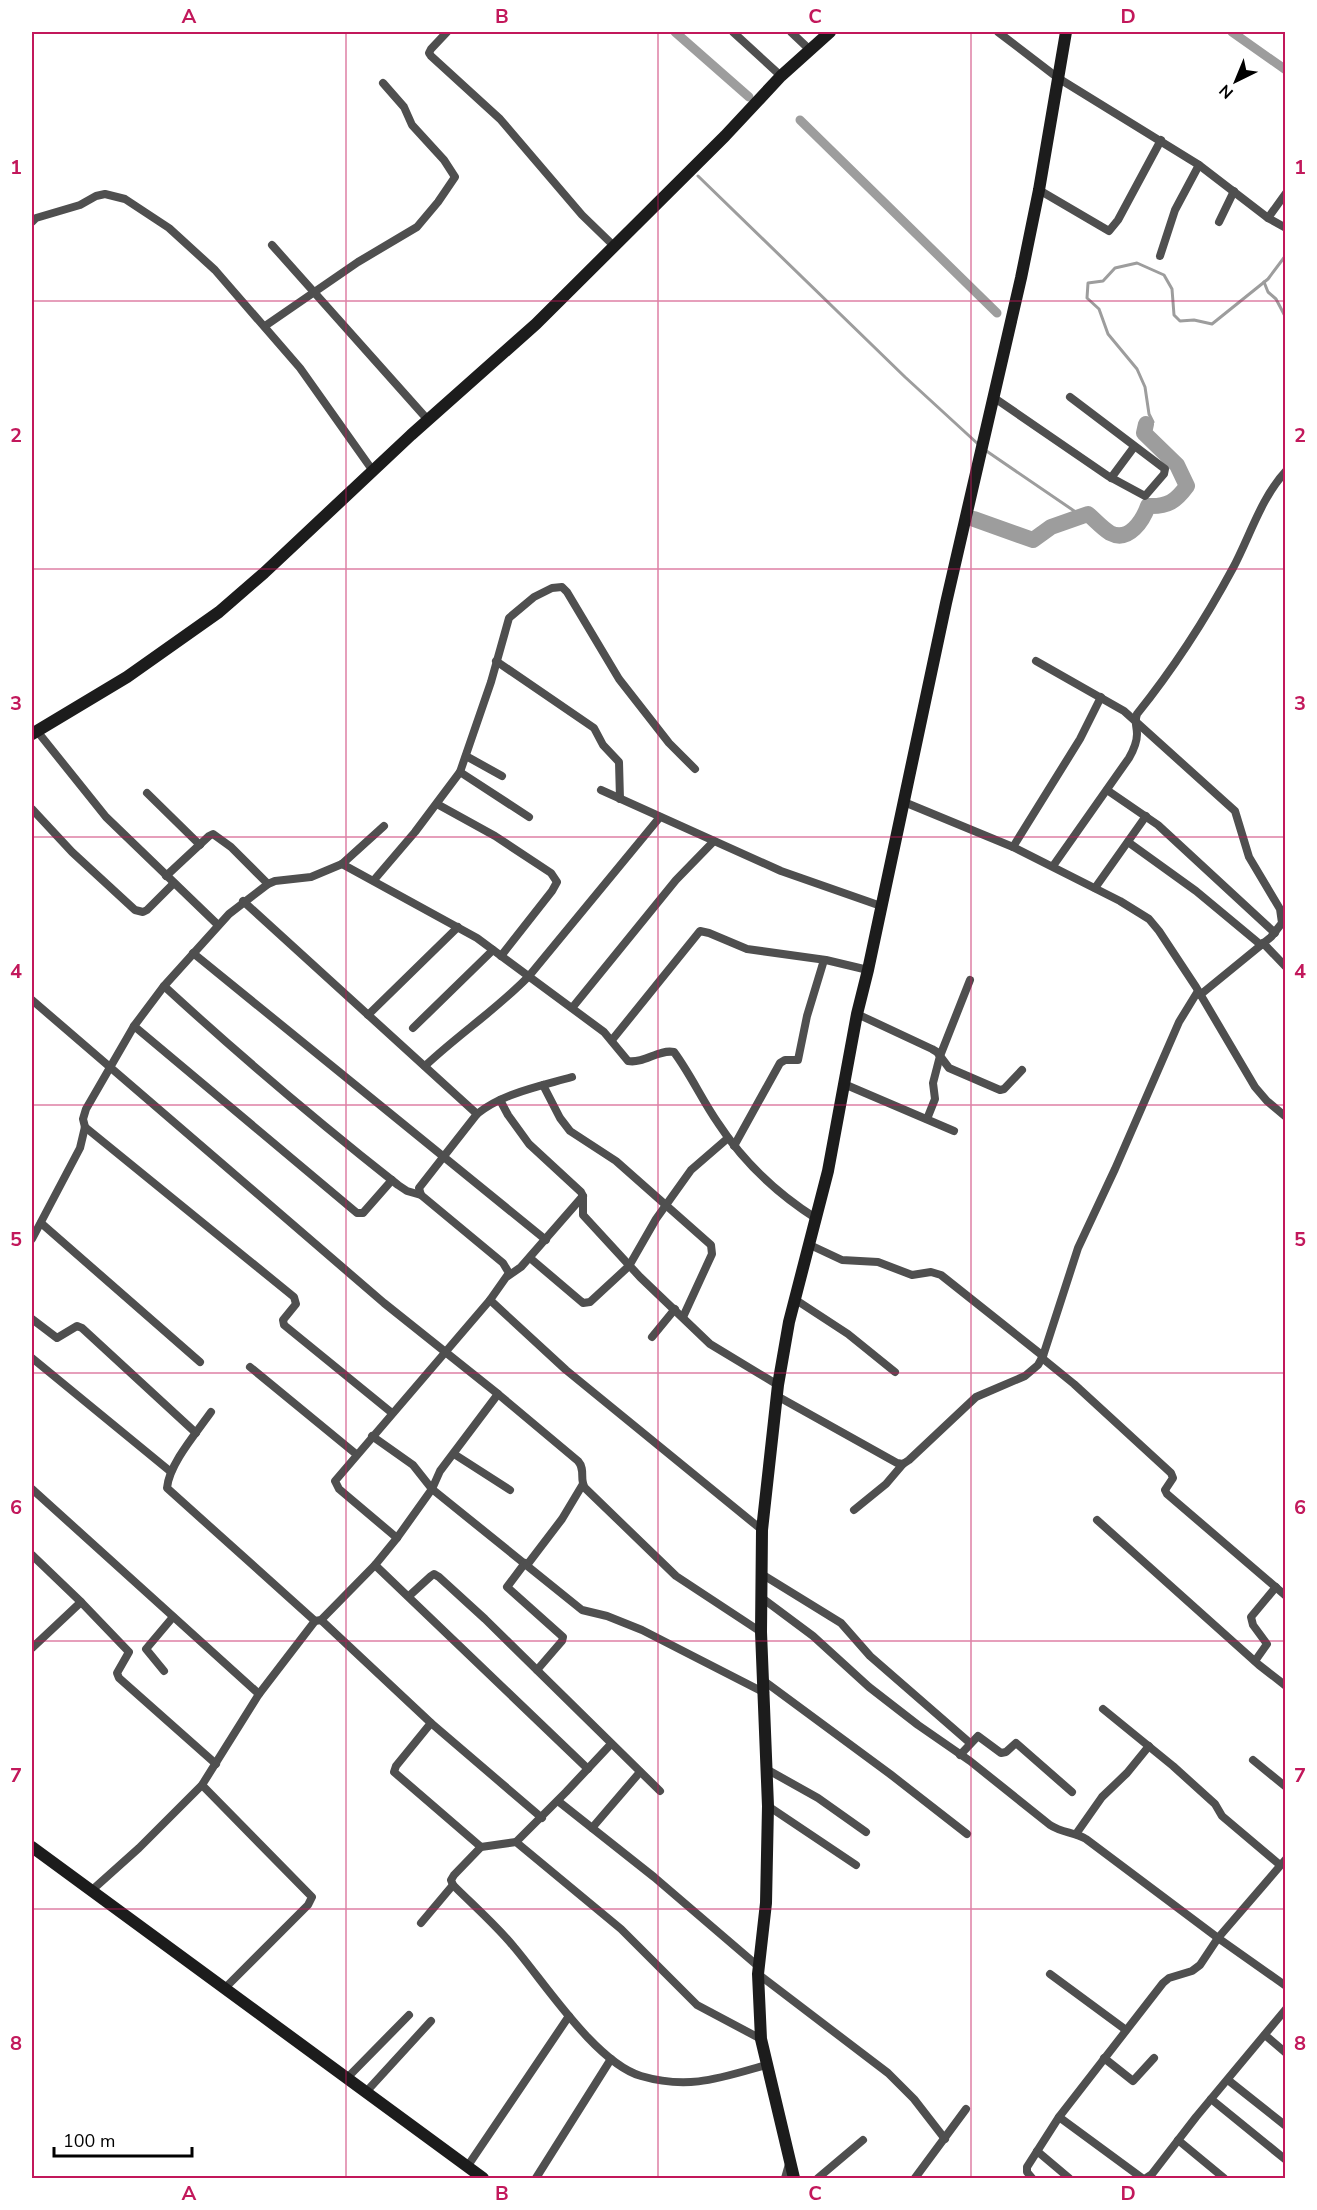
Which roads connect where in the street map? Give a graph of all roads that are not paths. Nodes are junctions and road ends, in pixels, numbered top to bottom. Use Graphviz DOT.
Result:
graph roads {
  1 [pos="447,32"];
  2 [pos="733,32"];
  3 [pos="791,32"];
  4 [pos="830,32"];
  5 [pos="998,32"];
  6 [pos="1066,32"];
  7 [pos="810,50"];
  8 [pos="781,76"];
  9 [pos="1058,78"];
  10 [pos="383,83"];
  11 [pos="1161,140"];
  12 [pos="1199,165"];
  13 [pos="1039,190"];
  14 [pos="1234,191"];
  15 [pos="1286,194"];
  16 [pos="1268,218"];
  17 [pos="32,222"];
  18 [pos="1219,222"];
  19 [pos="1286,228"];
  20 [pos="272,245"];
  21 [pos="614,246"];
  22 [pos="1160,256"];
  23 [pos="314,293"];
  24 [pos="265,326"];
  25 [pos="993,397"];
  26 [pos="1070,397"];
  27 [pos="428,420"];
  28 [pos="1134,447"];
  29 [pos="373,471"];
  30 [pos="1286,471"];
  31 [pos="1111,478"];
  32 [pos="496,661"];
  33 [pos="1036,661"];
  34 [pos="1101,697"];
  35 [pos="1135,721"];
  36 [pos="34,732"];
  37 [pos="466,756"];
  38 [pos="695,769"];
  39 [pos="460,772"];
  40 [pos="502,776"];
  41 [pos="601,790"];
  42 [pos="1107,790"];
  43 [pos="147,793"];
  44 [pos="620,798"];
  45 [pos="904,802"];
  46 [pos="437,804"];
  47 [pos="32,810"];
  48 [pos="1146,816"];
  49 [pos="529,817"];
  50 [pos="660,817"];
  51 [pos="384,826"];
  52 [pos="714,841"];
  53 [pos="1128,842"];
  54 [pos="200,845"];
  55 [pos="1013,847"];
  56 [pos="342,864"];
  57 [pos="1053,866"];
  58 [pos="166,876"];
  59 [pos="374,880"];
  60 [pos="174,883"];
  61 [pos="268,884"];
  62 [pos="1095,888"];
  63 [pos="243,901"];
  64 [pos="881,906"];
  65 [pos="218,925"];
  66 [pos="458,927"];
  67 [pos="1275,933"];
  68 [pos="1262,944"];
  69 [pos="192,953"];
  70 [pos="497,953"];
  71 [pos="824,960"];
  72 [pos="1286,967"];
  73 [pos="868,970"];
  74 [pos="530,976"];
  75 [pos="970,980"];
  76 [pos="164,986"];
  77 [pos="1199,993"];
  78 [pos="32,1000"];
  79 [pos="572,1008"];
  80 [pos="857,1014"];
  81 [pos="368,1015"];
  82 [pos="134,1026"];
  83 [pos="413,1028"];
  84 [pos="612,1040"];
  85 [pos="940,1056"];
  86 [pos="425,1066"];
  87 [pos="109,1067"];
  88 [pos="1023,1070"];
  89 [pos="572,1077"];
  90 [pos="844,1084"];
  91 [pos="543,1085"];
  92 [pos="500,1100"];
  93 [pos="477,1114"];
  94 [pos="1286,1117"];
  95 [pos="927,1119"];
  96 [pos="85,1127"];
  97 [pos="954,1131"];
  98 [pos="731,1142"];
  99 [pos="443,1157"];
  100 [pos="392,1180"];
  101 [pos="421,1195"];
  102 [pos="583,1196"];
  103 [pos="666,1206"];
  104 [pos="816,1219"];
  105 [pos="41,1223"];
  106 [pos="32,1239"];
  107 [pos="546,1240"];
  108 [pos="810,1245"];
  109 [pos="530,1258"];
  110 [pos="629,1266"];
  111 [pos="508,1276"];
  112 [pos="490,1299"];
  113 [pos="796,1300"];
  114 [pos="675,1310"];
  115 [pos="683,1317"];
  116 [pos="32,1318"];
  117 [pos="652,1337"];
  118 [pos="444,1353"];
  119 [pos="1042,1357"];
  120 [pos="32,1358"];
  121 [pos="200,1362"];
  122 [pos="250,1367"];
  123 [pos="895,1372"];
  124 [pos="778,1390"];
  125 [pos="498,1394"];
  126 [pos="211,1413"];
  127 [pos="392,1413"];
  128 [pos="196,1433"];
  129 [pos="372,1436"];
  130 [pos="356,1454"];
  131 [pos="454,1454"];
  132 [pos="903,1464"];
  133 [pos="171,1472"];
  134 [pos="583,1484"];
  135 [pos="432,1489"];
  136 [pos="32,1490"];
  137 [pos="510,1490"];
  138 [pos="854,1510"];
  139 [pos="1097,1520"];
  140 [pos="762,1530"];
  141 [pos="397,1538"];
  142 [pos="32,1555"];
  143 [pos="526,1564"];
  144 [pos="375,1565"];
  145 [pos="763,1575"];
  146 [pos="1276,1587"];
  147 [pos="409,1596"];
  148 [pos="1286,1596"];
  149 [pos="762,1598"];
  150 [pos="81,1602"];
  151 [pos="173,1617"];
  152 [pos="318,1620"];
  153 [pos="761,1632"];
  154 [pos="32,1648"];
  155 [pos="1255,1661"];
  156 [pos="537,1670"];
  157 [pos="164,1671"];
  158 [pos="1286,1686"];
  159 [pos="764,1687"];
  160 [pos="259,1694"];
  161 [pos="1103,1709"];
  162 [pos="431,1723"];
  163 [pos="970,1743"];
  164 [pos="611,1744"];
  165 [pos="1149,1746"];
  166 [pos="960,1755"];
  167 [pos="1253,1760"];
  168 [pos="216,1764"];
  169 [pos="588,1769"];
  170 [pos="768,1770"];
  171 [pos="640,1772"];
  172 [pos="202,1785"];
  173 [pos="1286,1787"];
  174 [pos="660,1791"];
  175 [pos="1072,1792"];
  176 [pos="558,1801"];
  177 [pos="768,1806"];
  178 [pos="542,1818"];
  179 [pos="592,1828"];
  180 [pos="866,1832"];
  181 [pos="967,1834"];
  182 [pos="1076,1834"];
  183 [pos="516,1842"];
  184 [pos="32,1847"];
  185 [pos="481,1847"];
  186 [pos="1283,1862"];
  187 [pos="856,1865"];
  188 [pos="453,1885"];
  189 [pos="91,1891"];
  190 [pos="421,1923"];
  191 [pos="1218,1938"];
  192 [pos="759,1970"];
  193 [pos="1050,1974"];
  194 [pos="1286,1986"];
  195 [pos="225,1988"];
  196 [pos="1286,2009"];
  197 [pos="409,2015"];
  198 [pos="569,2016"];
  199 [pos="431,2021"];
  200 [pos="1126,2031"];
  201 [pos="1264,2036"];
  202 [pos="761,2039"];
  203 [pos="1286,2053"];
  204 [pos="1104,2058"];
  205 [pos="1154,2058"];
  206 [pos="611,2059"];
  207 [pos="766,2065"];
  208 [pos="348,2077"];
  209 [pos="1228,2080"];
  210 [pos="366,2091"];
  211 [pos="1211,2099"];
  212 [pos="966,2109"];
  213 [pos="1059,2117"];
  214 [pos="1286,2126"];
  215 [pos="945,2139"];
  216 [pos="863,2140"];
  217 [pos="1178,2140"];
  218 [pos="1037,2151"];
  219 [pos="1286,2160"];
  220 [pos="789,2164"];
  221 [pos="467,2167"];
  222 [pos="483,2178"];
  223 [pos="536,2178"];
  224 [pos="785,2178"];
  225 [pos="794,2178"];
  226 [pos="818,2178"];
  227 [pos="915,2178"];
  228 [pos="1032,2178"];
  229 [pos="1069,2178"];
  230 [pos="1144,2178"];
  231 [pos="1224,2178"];
  1 -- 21 [label="street"];
  2 -- 8 [label="street"];
  3 -- 7 [label="street"];
  4 -- 7 [label="street"];
  5 -- 9 [label="street"];
  6 -- 9 [label="street"];
  7 -- 8 [label="street"];
  8 -- 21 [label="street"];
  9 -- 11 [label="street"];
  9 -- 13 [label="street"];
  10 -- 23 [label="street"];
  11 -- 12 [label="street"];
  11 -- 13 [label="street"];
  12 -- 14 [label="street"];
  12 -- 22 [label="street"];
  13 -- 25 [label="street"];
  14 -- 16 [label="street"];
  14 -- 18 [label="street"];
  15 -- 16 [label="street"];
  16 -- 19 [label="street"];
  17 -- 24 [label="street"];
  20 -- 23 [label="street"];
  21 -- 27 [label="street"];
  23 -- 24 [label="street"];
  23 -- 27 [label="street"];
  24 -- 29 [label="street"];
  25 -- 31 [label="street"];
  25 -- 45 [label="street"];
  26 -- 28 [label="street"];
  27 -- 29 [label="street"];
  28 -- 31 [label="street"];
  28 -- 31 [label="street"];
  29 -- 36 [label="street"];
  30 -- 35 [label="street"];
  32 -- 37 [label="street"];
  32 -- 38 [label="street"];
  32 -- 44 [label="street"];
  33 -- 34 [label="street"];
  34 -- 35 [label="street"];
  34 -- 55 [label="street"];
  35 -- 42 [label="street"];
  35 -- 67 [label="street"];
  36 -- 58 [label="street"];
  37 -- 39 [label="street"];
  37 -- 40 [label="street"];
  39 -- 46 [label="street"];
  39 -- 49 [label="street"];
  41 -- 44 [label="street"];
  42 -- 48 [label="street"];
  42 -- 57 [label="street"];
  43 -- 54 [label="street"];
  44 -- 50 [label="street"];
  45 -- 55 [label="street"];
  45 -- 64 [label="street"];
  46 -- 59 [label="street"];
  46 -- 70 [label="street"];
  47 -- 60 [label="street"];
  48 -- 53 [label="street"];
  48 -- 67 [label="street"];
  50 -- 52 [label="street"];
  50 -- 74 [label="street"];
  51 -- 56 [label="street"];
  52 -- 64 [label="street"];
  52 -- 79 [label="street"];
  53 -- 62 [label="street"];
  53 -- 68 [label="street"];
  54 -- 58 [label="street"];
  54 -- 61 [label="street"];
  55 -- 57 [label="street"];
  56 -- 59 [label="street"];
  56 -- 61 [label="street"];
  57 -- 62 [label="street"];
  58 -- 60 [label="street"];
  59 -- 66 [label="street"];
  60 -- 65 [label="street"];
  61 -- 63 [label="street"];
  62 -- 77 [label="street"];
  63 -- 65 [label="street"];
  63 -- 81 [label="street"];
  64 -- 73 [label="street"];
  65 -- 69 [label="street"];
  66 -- 70 [label="street"];
  66 -- 81 [label="street"];
  67 -- 68 [label="street"];
  68 -- 72 [label="street"];
  68 -- 77 [label="street"];
  69 -- 76 [label="street"];
  69 -- 99 [label="street"];
  70 -- 74 [label="street"];
  70 -- 83 [label="street"];
  71 -- 73 [label="street"];
  71 -- 84 [label="street"];
  71 -- 98 [label="street"];
  73 -- 80 [label="street"];
  74 -- 79 [label="street"];
  74 -- 86 [label="street"];
  75 -- 85 [label="street"];
  76 -- 82 [label="street"];
  76 -- 100 [label="street"];
  77 -- 94 [label="street"];
  77 -- 119 [label="street"];
  78 -- 87 [label="street"];
  79 -- 84 [label="street"];
  80 -- 85 [label="street"];
  80 -- 90 [label="street"];
  81 -- 86 [label="street"];
  82 -- 87 [label="street"];
  82 -- 100 [label="street"];
  84 -- 98 [label="street"];
  85 -- 88 [label="street"];
  85 -- 95 [label="street"];
  86 -- 93 [label="street"];
  87 -- 96 [label="street"];
  87 -- 118 [label="street"];
  89 -- 91 [label="street"];
  90 -- 95 [label="street"];
  90 -- 104 [label="street"];
  91 -- 92 [label="street"];
  91 -- 103 [label="street"];
  92 -- 93 [label="street"];
  92 -- 102 [label="street"];
  93 -- 99 [label="street"];
  95 -- 97 [label="street"];
  96 -- 105 [label="street"];
  96 -- 127 [label="street"];
  98 -- 103 [label="street"];
  98 -- 104 [label="street"];
  99 -- 101 [label="street"];
  99 -- 107 [label="street"];
  100 -- 101 [label="street"];
  101 -- 111 [label="street"];
  102 -- 107 [label="street"];
  102 -- 110 [label="street"];
  103 -- 110 [label="street"];
  103 -- 115 [label="street"];
  104 -- 108 [label="street"];
  105 -- 106 [label="street"];
  105 -- 121 [label="street"];
  107 -- 109 [label="street"];
  108 -- 113 [label="street"];
  108 -- 119 [label="street"];
  109 -- 110 [label="street"];
  109 -- 111 [label="street"];
  110 -- 114 [label="street"];
  111 -- 112 [label="street"];
  112 -- 118 [label="street"];
  112 -- 140 [label="street"];
  113 -- 123 [label="street"];
  113 -- 124 [label="street"];
  114 -- 115 [label="street"];
  114 -- 117 [label="street"];
  115 -- 124 [label="street"];
  116 -- 128 [label="street"];
  118 -- 125 [label="street"];
  118 -- 127 [label="street"];
  119 -- 132 [label="street"];
  119 -- 146 [label="street"];
  120 -- 133 [label="street"];
  122 -- 130 [label="street"];
  124 -- 132 [label="street"];
  124 -- 140 [label="street"];
  125 -- 131 [label="street"];
  125 -- 134 [label="street"];
  126 -- 128 [label="street"];
  127 -- 129 [label="street"];
  128 -- 133 [label="street"];
  129 -- 130 [label="street"];
  129 -- 135 [label="street"];
  130 -- 141 [label="street"];
  131 -- 135 [label="street"];
  131 -- 137 [label="street"];
  132 -- 138 [label="street"];
  133 -- 152 [label="street"];
  134 -- 143 [label="street"];
  134 -- 153 [label="street"];
  135 -- 141 [label="street"];
  135 -- 143 [label="street"];
  136 -- 151 [label="street"];
  139 -- 155 [label="street"];
  140 -- 145 [label="street"];
  141 -- 144 [label="street"];
  142 -- 150 [label="street"];
  143 -- 156 [label="street"];
  143 -- 159 [label="street"];
  144 -- 147 [label="street"];
  144 -- 152 [label="street"];
  145 -- 149 [label="street"];
  145 -- 163 [label="street"];
  146 -- 148 [label="street"];
  146 -- 155 [label="street"];
  147 -- 156 [label="street"];
  147 -- 169 [label="street"];
  149 -- 153 [label="street"];
  149 -- 166 [label="street"];
  150 -- 154 [label="street"];
  150 -- 168 [label="street"];
  151 -- 157 [label="street"];
  151 -- 160 [label="street"];
  152 -- 160 [label="street"];
  152 -- 162 [label="street"];
  153 -- 159 [label="street"];
  155 -- 158 [label="street"];
  156 -- 164 [label="street"];
  159 -- 170 [label="street"];
  159 -- 181 [label="street"];
  160 -- 168 [label="street"];
  161 -- 165 [label="street"];
  162 -- 178 [label="street"];
  162 -- 185 [label="street"];
  163 -- 166 [label="street"];
  163 -- 175 [label="street"];
  164 -- 169 [label="street"];
  164 -- 171 [label="street"];
  165 -- 182 [label="street"];
  165 -- 186 [label="street"];
  166 -- 182 [label="street"];
  167 -- 173 [label="street"];
  168 -- 172 [label="street"];
  169 -- 176 [label="street"];
  170 -- 177 [label="street"];
  170 -- 180 [label="street"];
  171 -- 174 [label="street"];
  171 -- 179 [label="street"];
  172 -- 189 [label="street"];
  172 -- 195 [label="street"];
  176 -- 178 [label="street"];
  176 -- 179 [label="street"];
  177 -- 187 [label="street"];
  177 -- 192 [label="street"];
  178 -- 183 [label="street"];
  179 -- 192 [label="street"];
  182 -- 191 [label="street"];
  183 -- 185 [label="street"];
  183 -- 202 [label="street"];
  184 -- 189 [label="street"];
  185 -- 188 [label="street"];
  186 -- 191 [label="street"];
  188 -- 190 [label="street"];
  188 -- 198 [label="street"];
  189 -- 195 [label="street"];
  191 -- 194 [label="street"];
  191 -- 200 [label="street"];
  192 -- 202 [label="street"];
  192 -- 215 [label="street"];
  193 -- 200 [label="street"];
  195 -- 208 [label="street"];
  196 -- 201 [label="street"];
  197 -- 208 [label="street"];
  198 -- 206 [label="street"];
  198 -- 221 [label="street"];
  199 -- 210 [label="street"];
  200 -- 204 [label="street"];
  201 -- 203 [label="street"];
  201 -- 209 [label="street"];
  202 -- 207 [label="street"];
  204 -- 205 [label="street"];
  204 -- 213 [label="street"];
  206 -- 207 [label="street"];
  206 -- 223 [label="street"];
  207 -- 220 [label="street"];
  208 -- 210 [label="street"];
  209 -- 211 [label="street"];
  209 -- 214 [label="street"];
  210 -- 221 [label="street"];
  211 -- 217 [label="street"];
  211 -- 219 [label="street"];
  212 -- 215 [label="street"];
  213 -- 218 [label="street"];
  213 -- 230 [label="street"];
  215 -- 227 [label="street"];
  216 -- 226 [label="street"];
  217 -- 230 [label="street"];
  217 -- 231 [label="street"];
  218 -- 228 [label="street"];
  218 -- 229 [label="street"];
  220 -- 224 [label="street"];
  220 -- 225 [label="street"];
  221 -- 222 [label="street"];
}
